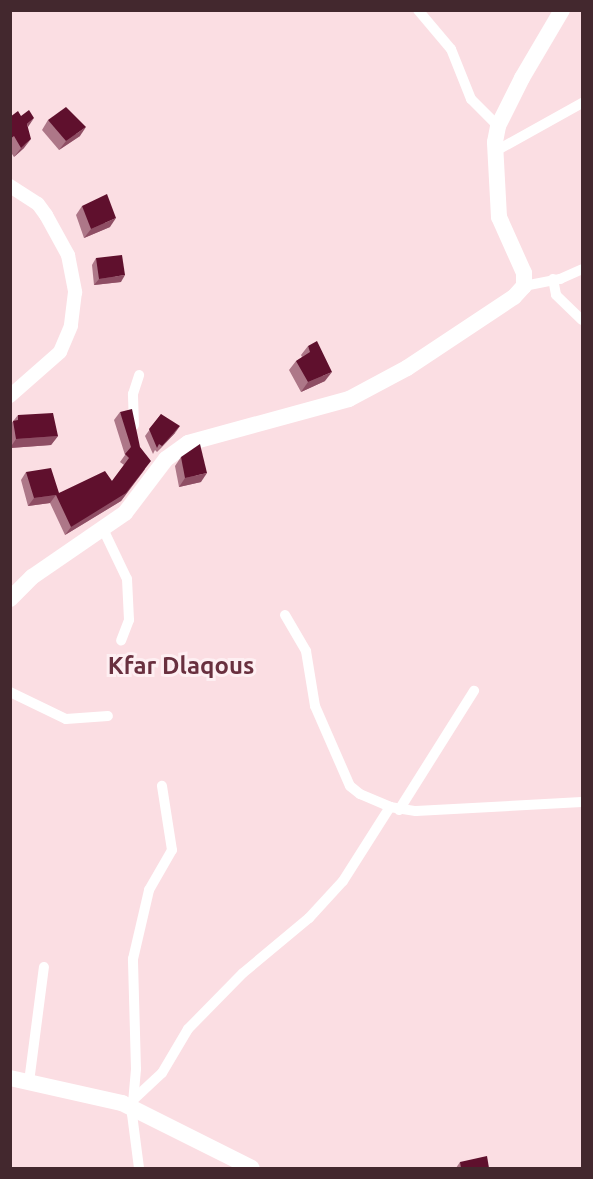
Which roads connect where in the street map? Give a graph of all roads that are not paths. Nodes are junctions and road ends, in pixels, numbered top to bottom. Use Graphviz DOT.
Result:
graph roads {
  1 [pos="418,10"];
  2 [pos="562,10"];
  3 [pos="582,103"];
  4 [pos="498,126"];
  5 [pos="494,152"];
  6 [pos="10,186"];
  7 [pos="582,269"];
  8 [pos="553,279"];
  9 [pos="524,286"];
  10 [pos="582,320"];
  11 [pos="139,375"];
  12 [pos="10,396"];
  13 [pos="137,439"];
  14 [pos="103,529"];
  15 [pos="10,599"];
  16 [pos="285,615"];
  17 [pos="121,641"];
  18 [pos="474,691"];
  19 [pos="10,692"];
  20 [pos="108,716"];
  21 [pos="162,786"];
  22 [pos="582,802"];
  23 [pos="394,809"];
  24 [pos="44,967"];
  25 [pos="10,1078"];
  26 [pos="29,1082"];
  27 [pos="133,1103"];
  28 [pos="139,1168"];
  29 [pos="252,1168"];
  1 -- 4 [label="street"];
  2 -- 4 [label="main road"];
  3 -- 5 [label="street"];
  4 -- 5 [label="main road"];
  5 -- 9 [label="main road"];
  6 -- 12 [label="street"];
  7 -- 8 [label="street"];
  8 -- 9 [label="street"];
  8 -- 10 [label="street"];
  9 -- 14 [label="main road"];
  11 -- 13 [label="street"];
  14 -- 15 [label="main road"];
  14 -- 17 [label="street"];
  16 -- 23 [label="street"];
  18 -- 23 [label="street"];
  19 -- 20 [label="street"];
  21 -- 27 [label="street"];
  22 -- 23 [label="street"];
  23 -- 27 [label="street"];
  24 -- 26 [label="street"];
  25 -- 26 [label="main road"];
  26 -- 27 [label="main road"];
  27 -- 28 [label="street"];
  27 -- 29 [label="main road"];
}
